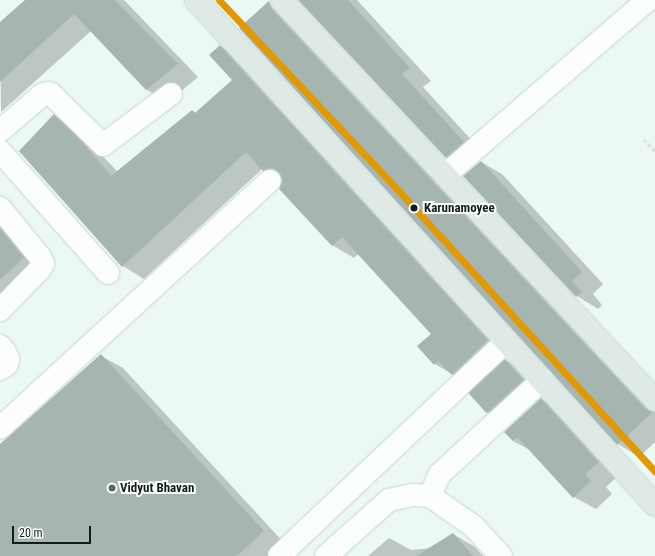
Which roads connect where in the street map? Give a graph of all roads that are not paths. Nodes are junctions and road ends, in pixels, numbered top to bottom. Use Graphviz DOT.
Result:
graph roads {
  1 [pos="196,0"];
  2 [pos="281,0"];
  3 [pos="648,0"];
  4 [pos="171,94"];
  5 [pos="0,131"];
  6 [pos="0,151"];
  7 [pos="445,175"];
  8 [pos="270,181"];
  9 [pos="0,208"];
  10 [pos="108,273"];
  11 [pos="0,310"];
  12 [pos="506,341"];
  13 [pos="0,346"];
  14 [pos="0,369"];
  15 [pos="542,380"];
  16 [pos="655,400"];
  17 [pos="0,428"];
  18 [pos="430,496"];
  19 [pos="655,505"];
  20 [pos="279,556"];
  21 [pos="326,556"];
  22 [pos="502,556"];
  1 -- 12 [label="main road"];
  2 -- 7 [label="main road"];
  3 -- 7 [label="lane"];
  4 -- 5 [label="lane"];
  6 -- 10 [label="lane"];
  7 -- 16 [label="main road"];
  8 -- 17 [label="lane"];
  9 -- 11 [label="lane"];
  12 -- 15 [label="main road"];
  12 -- 20 [label="lane"];
  13 -- 14 [label="lane"];
  15 -- 18 [label="lane"];
  15 -- 19 [label="main road"];
  18 -- 21 [label="lane"];
  18 -- 22 [label="lane"];
}
